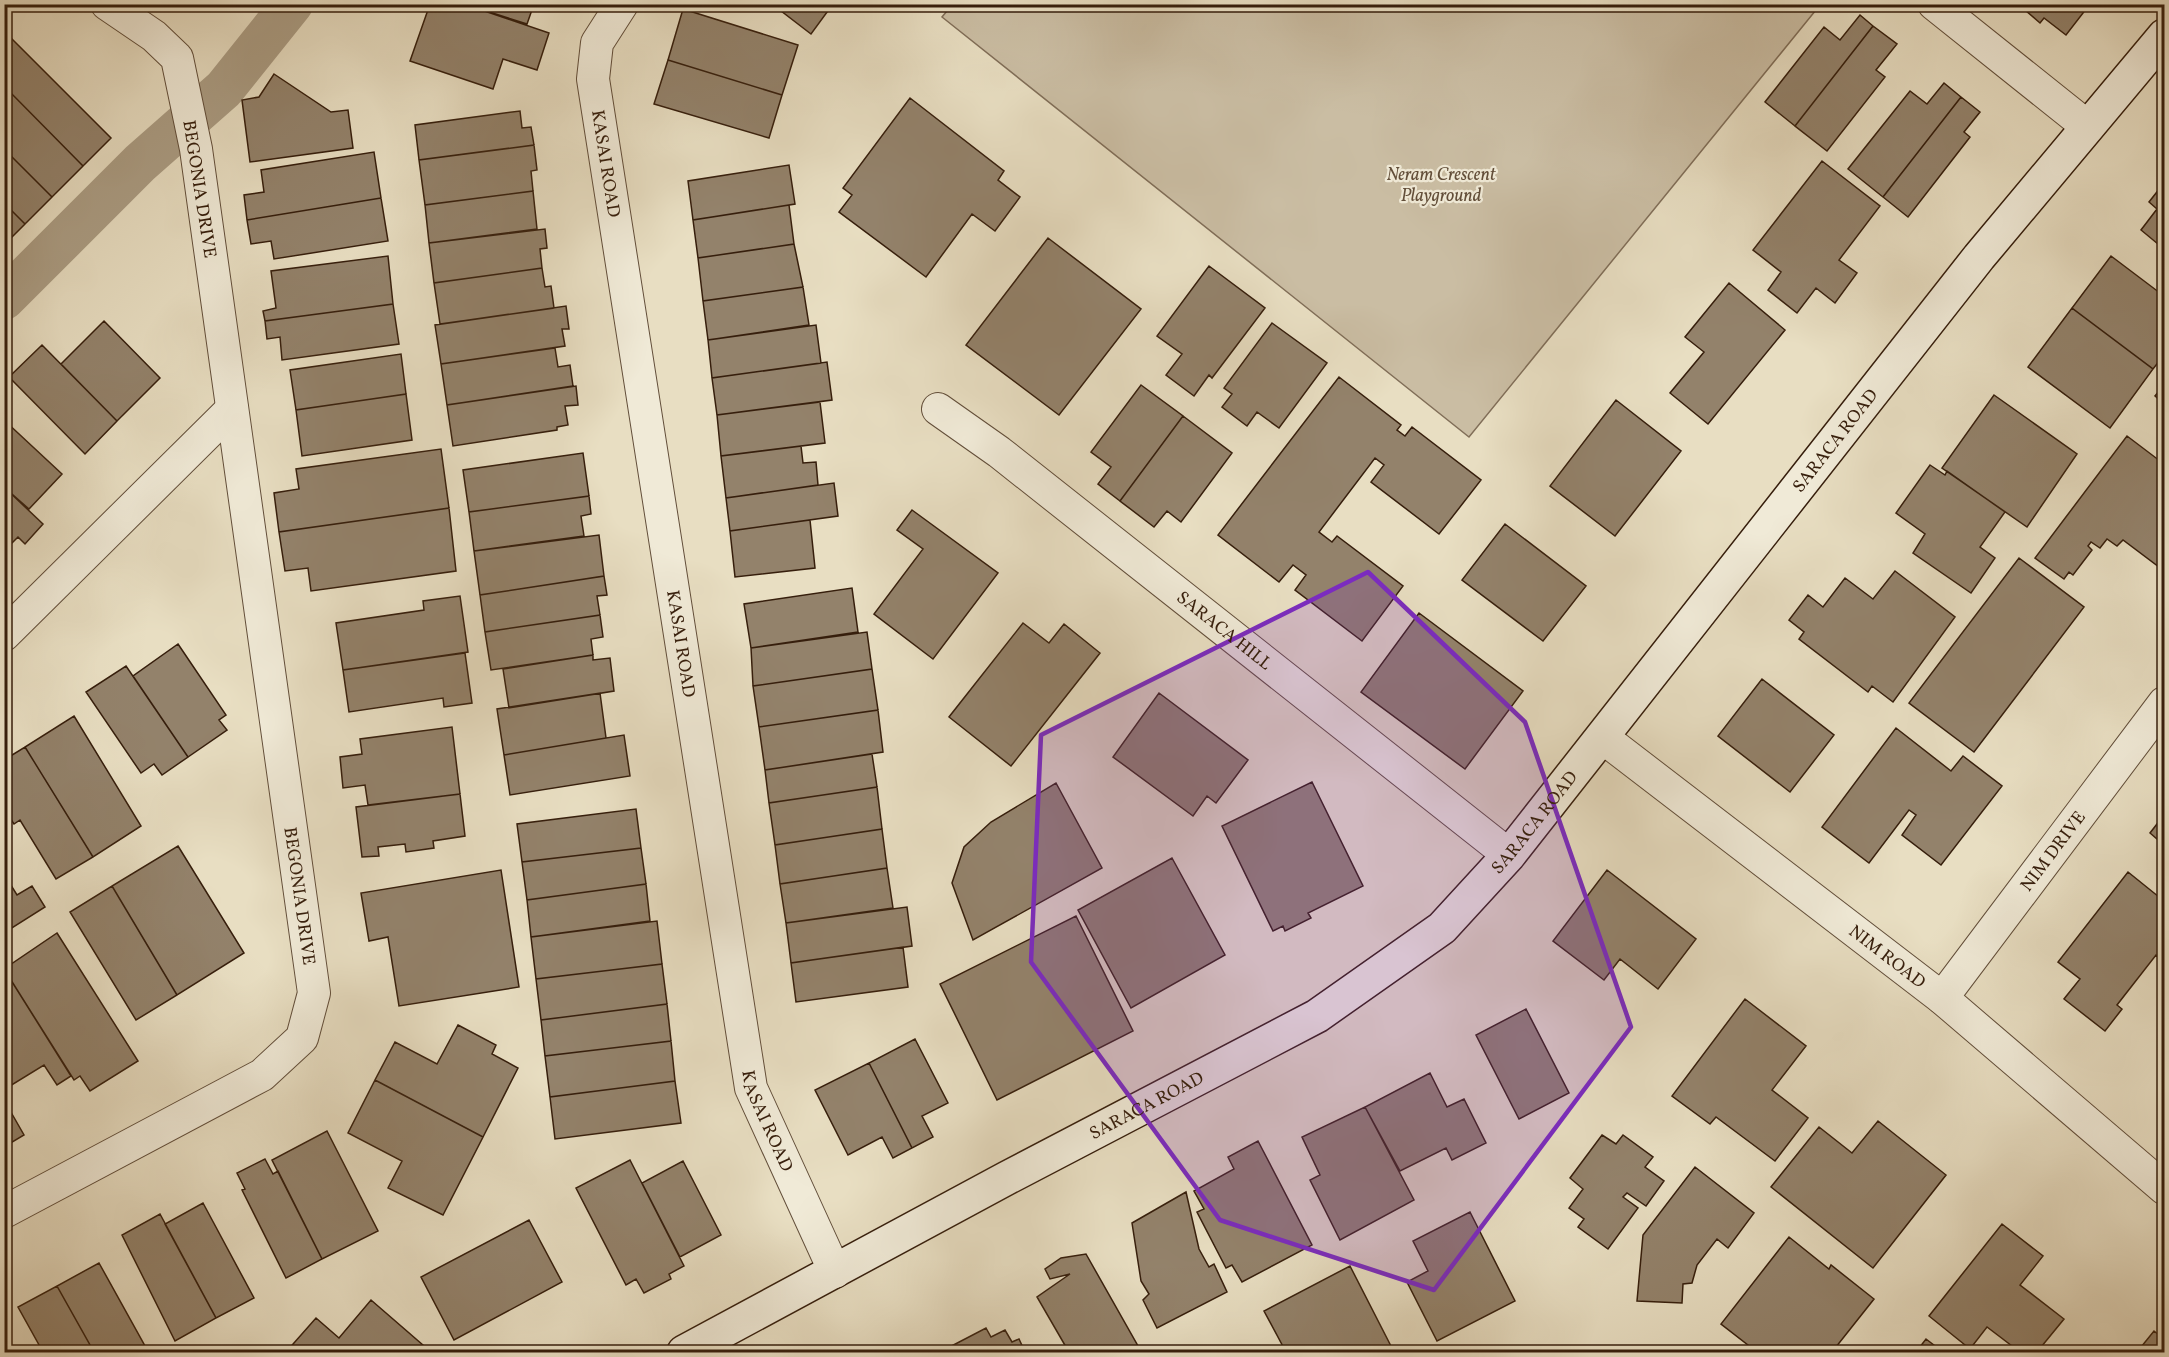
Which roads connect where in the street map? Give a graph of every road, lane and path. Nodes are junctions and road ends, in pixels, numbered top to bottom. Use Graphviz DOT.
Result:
graph roads {
  1 [pos="107,4"];
  2 [pos="622,4"];
  3 [pos="1934,4"];
  4 [pos="2164,36"];
  5 [pos="2088,127"];
  6 [pos="232,409"];
  7 [pos="938,409"];
  8 [pos="4,635"];
  9 [pos="2164,703"];
  10 [pos="1602,737"];
  11 [pos="1509,855"];
  12 [pos="1942,998"];
  13 [pos="2164,1188"];
  14 [pos="4,1212"];
  15 [pos="835,1272"];
  16 [pos="684,1353"];
  1 -- 6 [label="street, BEGONIA DRIVE"];
  2 -- 15 [label="street, KASAI ROAD"];
  3 -- 5 [label="street"];
  4 -- 5 [label="street, SARACA ROAD"];
  5 -- 10 [label="street, SARACA ROAD"];
  6 -- 8 [label="street"];
  6 -- 14 [label="street, BEGONIA DRIVE"];
  7 -- 11 [label="street, SARACA HILL"];
  9 -- 12 [label="street, NIM DRIVE"];
  10 -- 11 [label="street, SARACA ROAD"];
  10 -- 12 [label="street, NIM ROAD"];
  11 -- 15 [label="street, SARACA ROAD"];
  12 -- 13 [label="street, NIM ROAD"];
  15 -- 16 [label="street, SARACA ROAD"];
}
